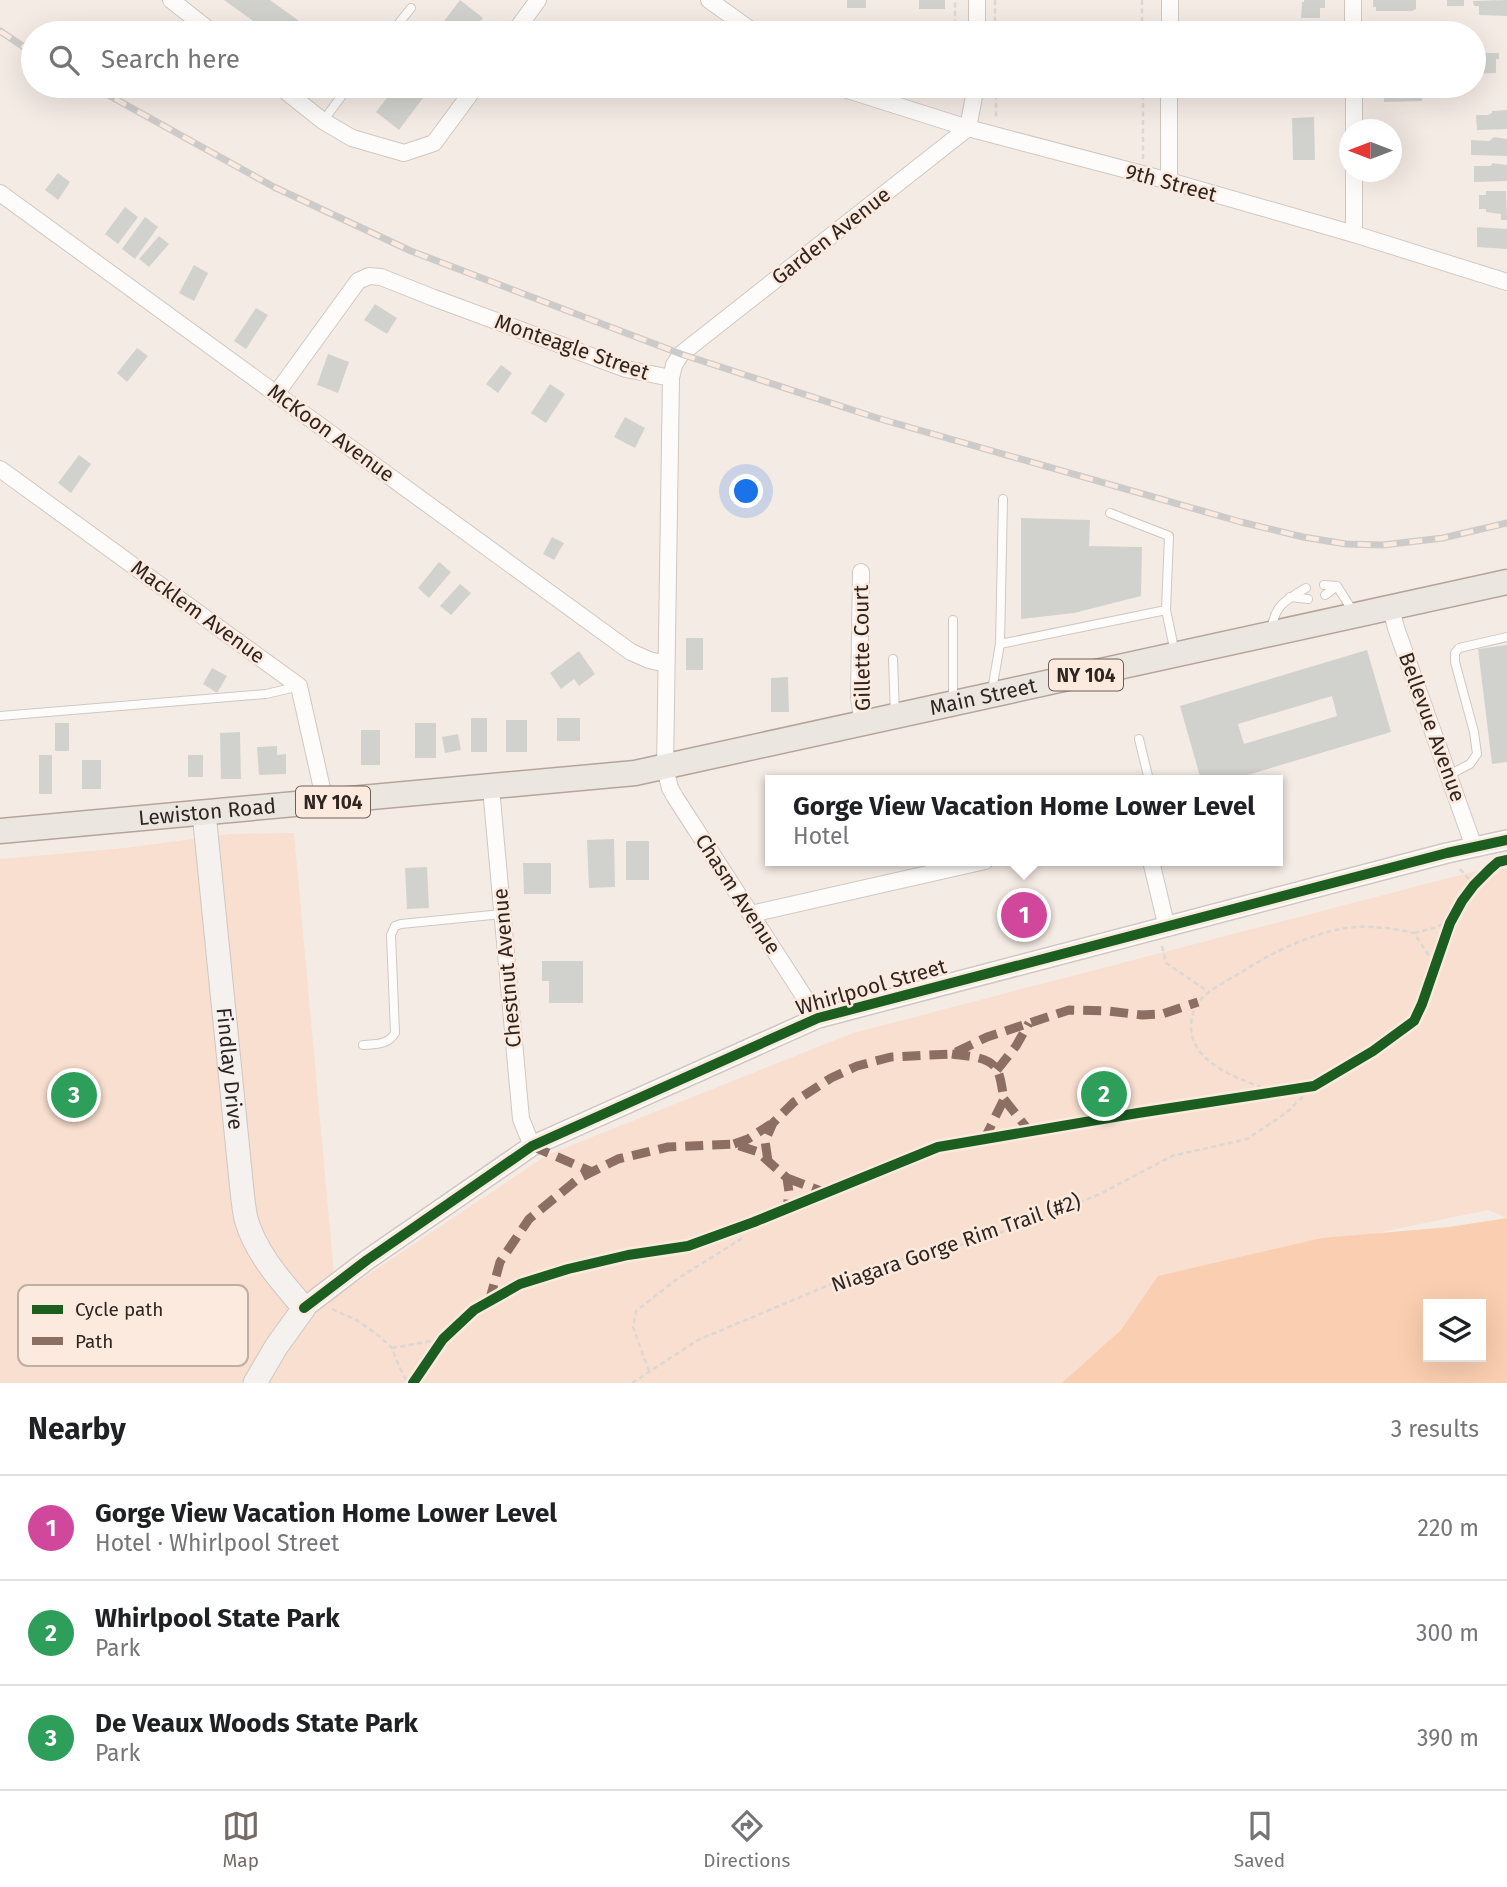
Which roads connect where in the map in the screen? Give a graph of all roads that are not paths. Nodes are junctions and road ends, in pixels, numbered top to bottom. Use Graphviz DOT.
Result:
graph roads {
  1 [pos="172,0"];
  2 [pos="538,0"];
  3 [pos="709,0"];
  4 [pos="977,0"];
  5 [pos="1170,0"];
  6 [pos="1353,0"];
  7 [pos="411,8"];
  8 [pos="198,21"];
  9 [pos="401,21"];
  10 [pos="523,21"];
  11 [pos="738,21"];
  12 [pos="977,21"];
  13 [pos="1170,21"];
  14 [pos="1353,21"];
  15 [pos="294,98"];
  16 [pos="340,98"];
  17 [pos="467,98"];
  18 [pos="873,98"];
  19 [pos="974,98"];
  20 [pos="1169,98"];
  21 [pos="1354,98"];
  22 [pos="1354,119"];
  23 [pos="323,121"];
  24 [pos="968,128"];
  25 [pos="1169,181"];
  26 [pos="1354,182"];
  27 [pos="0,193"];
  28 [pos="1354,233"];
  29 [pos="1507,282"];
  30 [pos="671,378"];
  31 [pos="276,394"];
  32 [pos="0,469"];
  33 [pos="1003,499"];
  34 [pos="1110,513"];
  35 [pos="861,572"];
  36 [pos="1507,582"];
  37 [pos="1324,584"];
  38 [pos="1337,586"];
  39 [pos="1306,589"];
  40 [pos="1325,595"];
  41 [pos="1290,597"];
  42 [pos="1308,599"];
  43 [pos="1391,608"];
  44 [pos="1166,610"];
  45 [pos="1356,615"];
  46 [pos="953,620"];
  47 [pos="1270,634"];
  48 [pos="1507,638"];
  49 [pos="1000,644"];
  50 [pos="1176,655"];
  51 [pos="893,659"];
  52 [pos="666,664"];
  53 [pos="299,686"];
  54 [pos="990,696"];
  55 [pos="953,705"];
  56 [pos="0,716"];
  57 [pos="895,718"];
  58 [pos="863,725"];
  59 [pos="1139,739"];
  60 [pos="665,768"];
  61 [pos="1148,775"];
  62 [pos="1449,775"];
  63 [pos="491,788"];
  64 [pos="325,802"];
  65 [pos="204,813"];
  66 [pos="0,831"];
  67 [pos="1507,840"];
  68 [pos="1474,847"];
  69 [pos="963,866"];
  70 [pos="1152,866"];
  71 [pos="502,914"];
  72 [pos="751,914"];
  73 [pos="1163,929"];
  74 [pos="818,1018"];
  75 [pos="363,1045"];
  76 [pos="532,1146"];
  77 [pos="304,1308"];
  78 [pos="255,1383"];
  1 -- 8 [label="street"];
  2 -- 10 [label="street"];
  3 -- 11 [label="street"];
  4 -- 12 [label="street"];
  5 -- 13 [label="street"];
  6 -- 14 [label="street"];
  7 -- 9 [label="lane"];
  15 -- 23 [label="street"];
  16 -- 23 [label="lane"];
  17 -- 23 [label="street"];
  18 -- 24 [label="street, 9th Street"];
  19 -- 24 [label="street"];
  20 -- 25 [label="street"];
  21 -- 22 [label="street"];
  24 -- 25 [label="street, 9th Street"];
  24 -- 30 [label="street, Garden Avenue"];
  25 -- 28 [label="street, 9th Street"];
  26 -- 28 [label="street"];
  27 -- 31 [label="street, McKoon Avenue"];
  28 -- 29 [label="street, 9th Street"];
  30 -- 31 [label="street, Monteagle Street"];
  30 -- 52 [label="street, Monteagle Street"];
  31 -- 52 [label="street, McKoon Avenue"];
  32 -- 53 [label="street, Macklem Avenue"];
  33 -- 49 [label="lane"];
  34 -- 44 [label="lane"];
  35 -- 58 [label="street, Gillette Court"];
  36 -- 43 [label="main road, Main Street / NY 104"];
  37 -- 38 [label="lane"];
  38 -- 40 [label="lane"];
  38 -- 45 [label="lane"];
  39 -- 41 [label="lane"];
  41 -- 42 [label="lane"];
  41 -- 47 [label="lane"];
  43 -- 45 [label="main road, Main Street / NY 104"];
  43 -- 62 [label="street, Bellevue Avenue"];
  44 -- 49 [label="lane"];
  44 -- 50 [label="lane"];
  45 -- 47 [label="main road, Main Street / NY 104"];
  46 -- 55 [label="lane"];
  47 -- 50 [label="main road, Main Street / NY 104"];
  48 -- 62 [label="lane"];
  49 -- 54 [label="lane"];
  50 -- 54 [label="main road, Main Street / NY 104"];
  51 -- 57 [label="lane"];
  52 -- 60 [label="street, Monteagle Street"];
  53 -- 56 [label="lane"];
  53 -- 64 [label="street"];
  54 -- 55 [label="main road, Main Street / NY 104"];
  55 -- 57 [label="main road, Main Street / NY 104"];
  57 -- 58 [label="main road, Main Street / NY 104"];
  58 -- 60 [label="main road, Main Street / NY 104"];
  59 -- 61 [label="lane"];
  60 -- 63 [label="main road, Lewiston Road / NY 104"];
  60 -- 72 [label="street, Chasm Avenue"];
  62 -- 68 [label="street, Bellevue Avenue"];
  63 -- 64 [label="main road, Lewiston Road / NY 104"];
  63 -- 71 [label="street, Chestnut Avenue"];
  64 -- 65 [label="main road, Lewiston Road / NY 104"];
  65 -- 66 [label="main road, Lewiston Road / NY 104"];
  65 -- 77 [label="main road, Findlay Drive"];
  67 -- 68 [label="street, Whirlpool Street"];
  68 -- 73 [label="street, Whirlpool Street"];
  69 -- 72 [label="street"];
  70 -- 73 [label="street"];
  71 -- 75 [label="lane"];
  71 -- 76 [label="street, Chestnut Avenue"];
  72 -- 74 [label="street, Chasm Avenue"];
  73 -- 74 [label="street, Whirlpool Street"];
  74 -- 76 [label="street, Whirlpool Street"];
  76 -- 77 [label="street, Whirlpool Street"];
  77 -- 78 [label="main road"];
}
